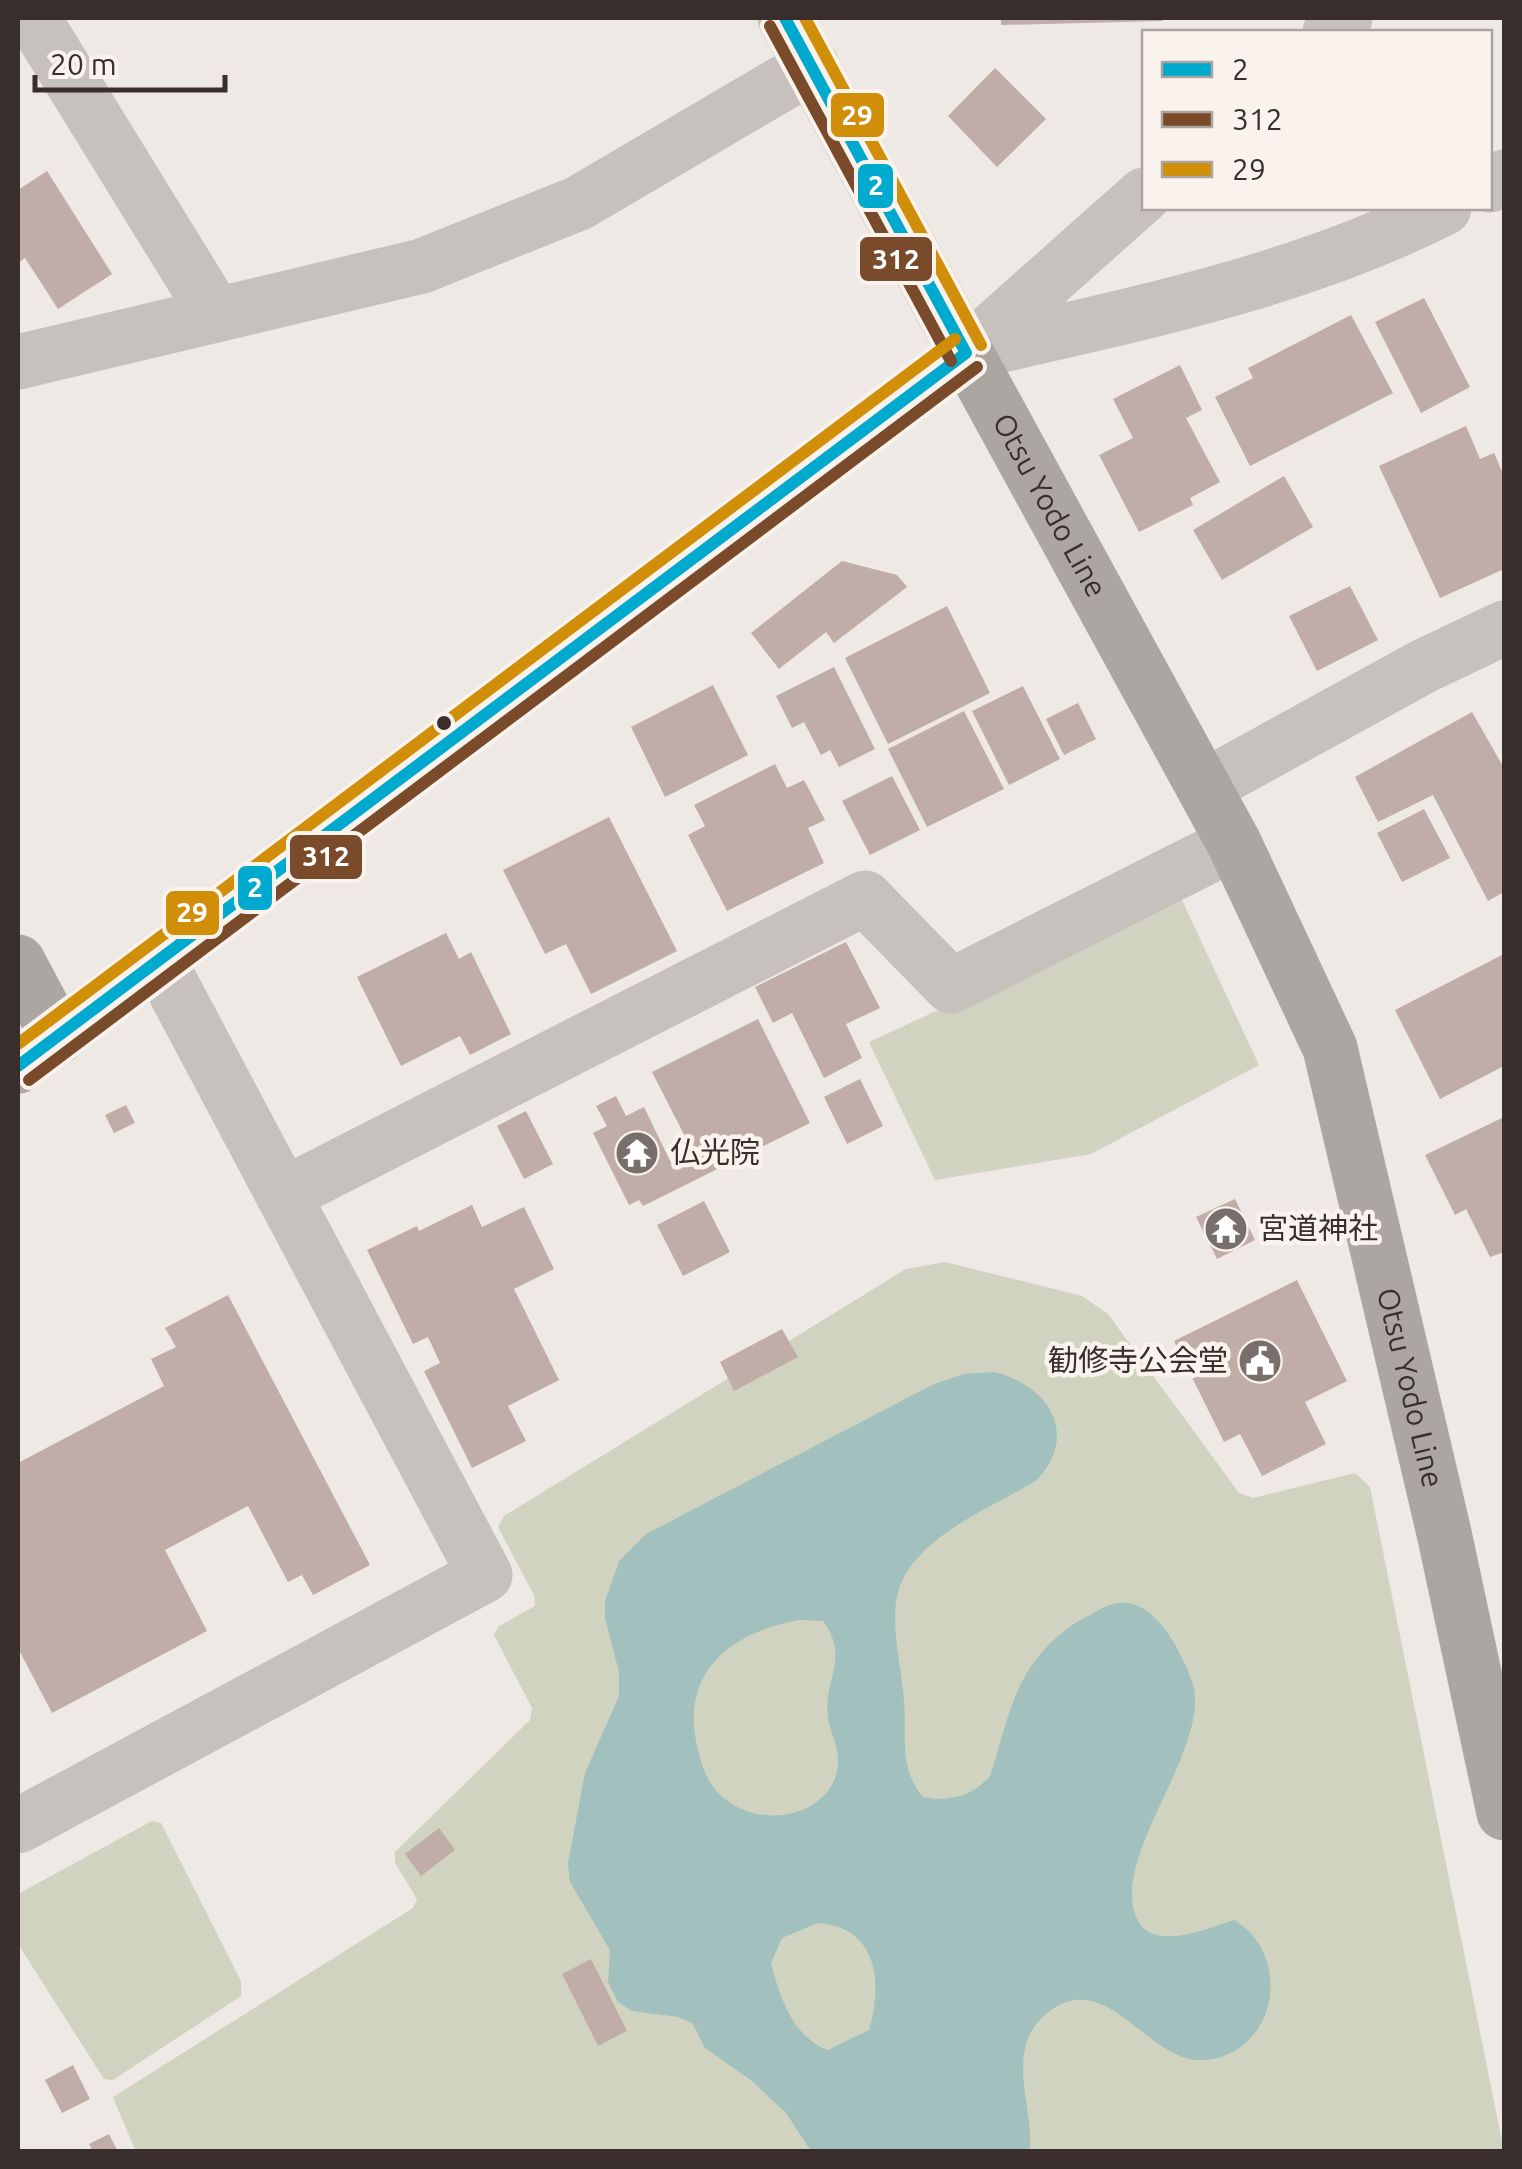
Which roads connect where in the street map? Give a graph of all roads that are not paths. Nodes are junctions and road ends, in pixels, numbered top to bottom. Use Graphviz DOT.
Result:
graph roads {
  1 [pos="33,18"];
  2 [pos="785,18"];
  3 [pos="812,66"];
  4 [pos="1142,197"];
  5 [pos="1440,210"];
  6 [pos="216,315"];
  7 [pos="966,353"];
  8 [pos="18,362"];
  9 [pos="1504,628"];
  10 [pos="1204,786"];
  11 [pos="1234,843"];
  12 [pos="159,961"];
  13 [pos="18,962"];
  14 [pos="38,1052"];
  15 [pos="283,1195"];
  16 [pos="1504,1813"];
  17 [pos="18,1826"];
  1 -- 6 [label="street"];
  2 -- 3 [label="street"];
  3 -- 6 [label="street"];
  3 -- 7 [label="street"];
  4 -- 7 [label="street"];
  5 -- 7 [label="street"];
  6 -- 8 [label="street"];
  7 -- 10 [label="main road, Otsu Yodo Line"];
  7 -- 12 [label="main road"];
  9 -- 10 [label="street"];
  10 -- 11 [label="main road, Otsu Yodo Line"];
  11 -- 15 [label="street"];
  11 -- 16 [label="main road, Otsu Yodo Line"];
  12 -- 14 [label="main road"];
  12 -- 15 [label="street"];
  13 -- 14 [label="main road"];
  15 -- 17 [label="street"];
}
